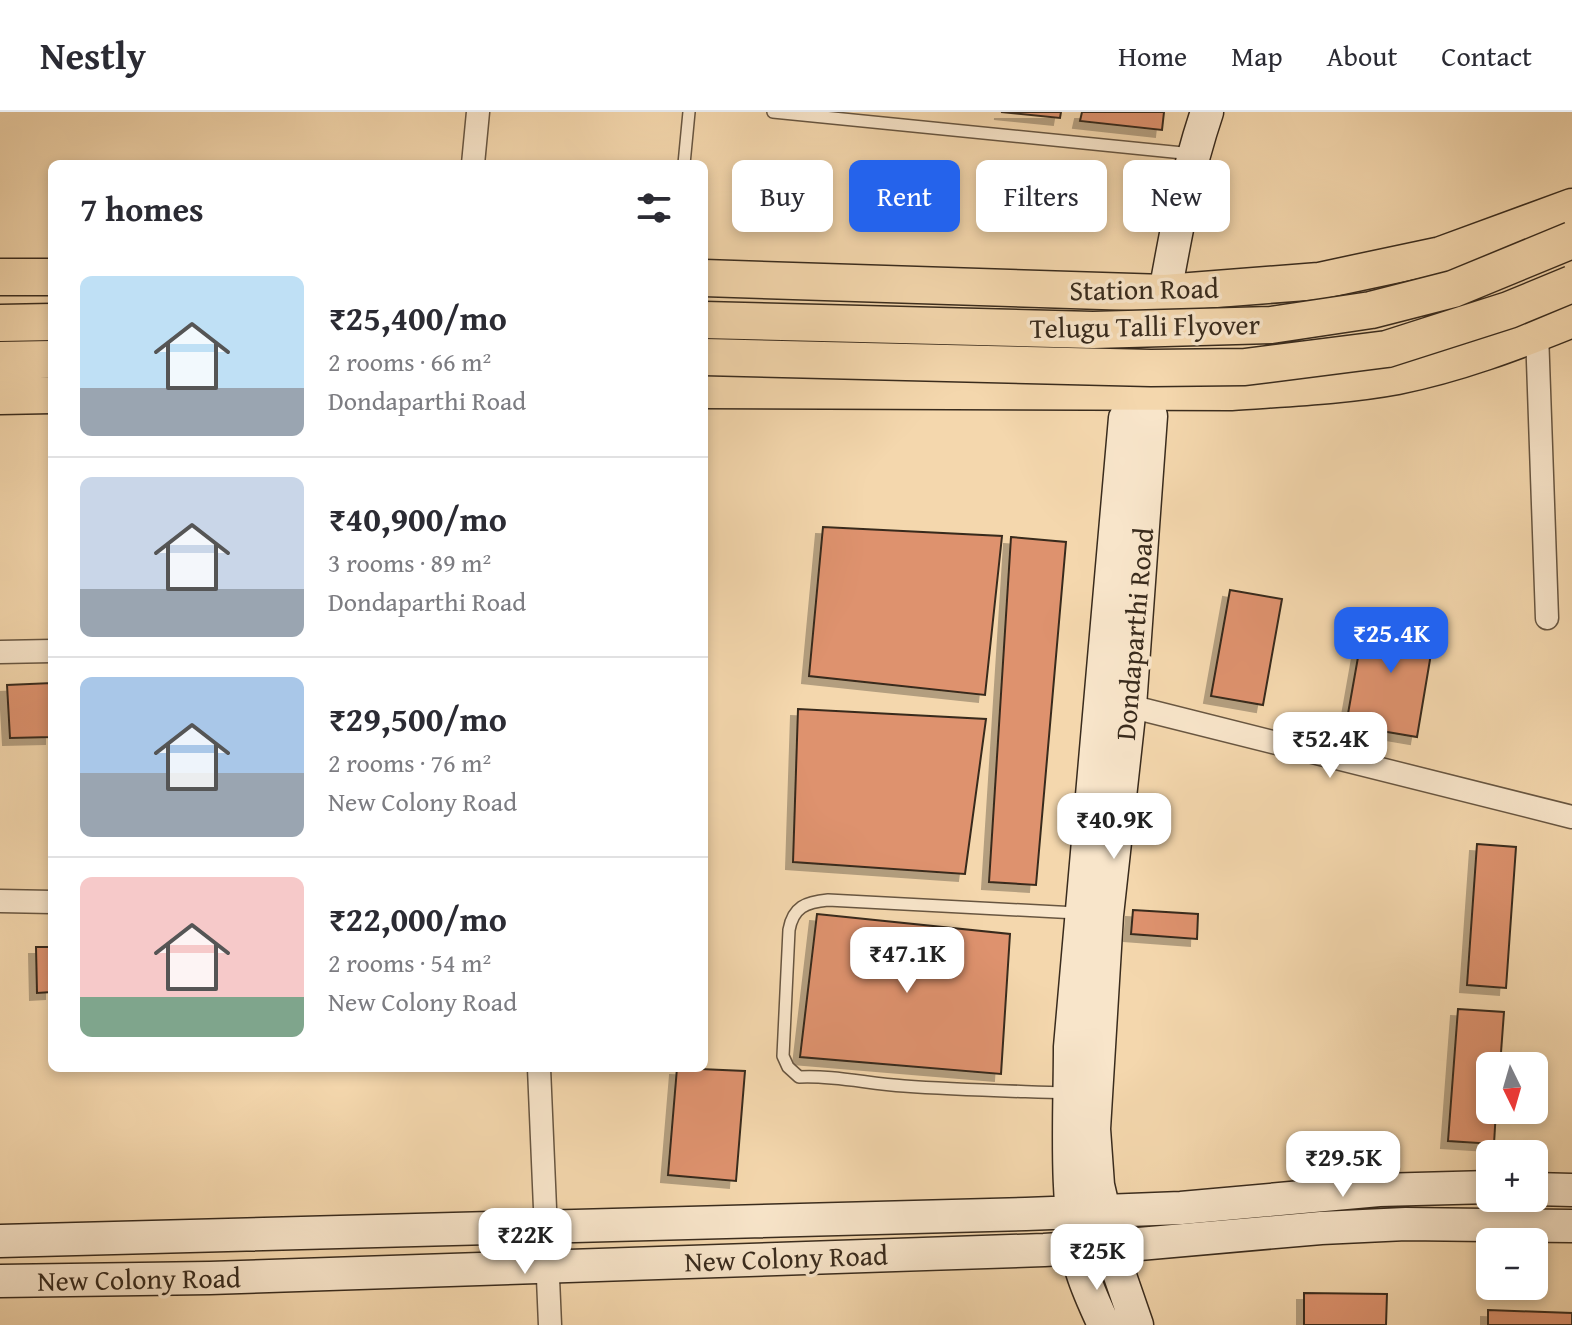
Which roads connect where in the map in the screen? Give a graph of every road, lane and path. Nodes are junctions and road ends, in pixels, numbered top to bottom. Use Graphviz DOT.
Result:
graph roads {
  1 [pos="478,112"];
  2 [pos="689,112"];
  3 [pos="773,112"];
  4 [pos="1207,112"];
  5 [pos="1193,154"];
  6 [pos="473,160"];
  7 [pos="684,160"];
  8 [pos="1572,207"];
  9 [pos="1572,240"];
  10 [pos="0,277"];
  11 [pos="48,277"];
  12 [pos="708,278"];
  13 [pos="1572,284"];
  14 [pos="1165,293"];
  15 [pos="1572,319"];
  16 [pos="708,320"];
  17 [pos="48,322"];
  18 [pos="0,323"];
  19 [pos="1537,333"];
  20 [pos="708,357"];
  21 [pos="48,359"];
  22 [pos="0,360"];
  23 [pos="708,390"];
  24 [pos="1143,393"];
  25 [pos="48,395"];
  26 [pos="0,396"];
  27 [pos="1547,618"];
  28 [pos="48,651"];
  29 [pos="0,652"];
  30 [pos="1115,702"];
  31 [pos="1572,817"];
  32 [pos="0,901"];
  33 [pos="48,902"];
  34 [pos="1094,914"];
  35 [pos="539,1072"];
  36 [pos="1082,1093"];
  37 [pos="1476,1187"];
  38 [pos="1548,1189"];
  39 [pos="1572,1190"];
  40 [pos="1106,1211"];
  41 [pos="1073,1212"];
  42 [pos="546,1225"];
  43 [pos="1572,1226"];
  44 [pos="0,1241"];
  45 [pos="1113,1244"];
  46 [pos="1077,1247"];
  47 [pos="547,1268"];
  48 [pos="0,1281"];
  49 [pos="550,1325"];
  50 [pos="1104,1325"];
  51 [pos="1137,1325"];
  1 -- 6 [label="street"];
  2 -- 7 [label="lane"];
  3 -- 5 [label="lane"];
  4 -- 5 [label="main road"];
  5 -- 14 [label="main road"];
  8 -- 14 [label="main road, Station Road"];
  9 -- 16 [label="main road, Telugu Talli Flyover, bridge"];
  10 -- 11 [label="main road"];
  12 -- 14 [label="main road, Station Road"];
  13 -- 20 [label="main road, Telugu Talli Flyover, bridge"];
  15 -- 19 [label="main road"];
  17 -- 18 [label="main road"];
  19 -- 24 [label="main road"];
  19 -- 27 [label="street"];
  21 -- 22 [label="main road"];
  23 -- 24 [label="main road"];
  24 -- 30 [label="main road, Dondaparthi Road"];
  25 -- 26 [label="main road"];
  28 -- 29 [label="street"];
  30 -- 31 [label="street"];
  30 -- 34 [label="main road, Dondaparthi Road"];
  32 -- 33 [label="street"];
  34 -- 36 [label="main road, Dondaparthi Road"];
  34 -- 36 [label="lane"];
  35 -- 42 [label="street"];
  36 -- 40 [label="main road, Dondaparthi Road"];
  36 -- 41 [label="main road"];
  37 -- 40 [label="main road, New Colony Road"];
  38 -- 39 [label="main road"];
  40 -- 41 [label="main road, New Colony Road"];
  40 -- 45 [label="main road, Dondaparthi Road"];
  41 -- 42 [label="main road, New Colony Road"];
  41 -- 46 [label="main road"];
  42 -- 44 [label="main road, New Colony Road"];
  42 -- 47 [label="street"];
  43 -- 45 [label="main road, New Colony Road"];
  45 -- 46 [label="main road, New Colony Road"];
  45 -- 51 [label="main road, Dondaparthi Road"];
  46 -- 47 [label="main road, New Colony Road"];
  46 -- 50 [label="main road"];
  47 -- 48 [label="main road, New Colony Road"];
  47 -- 49 [label="street"];
}
